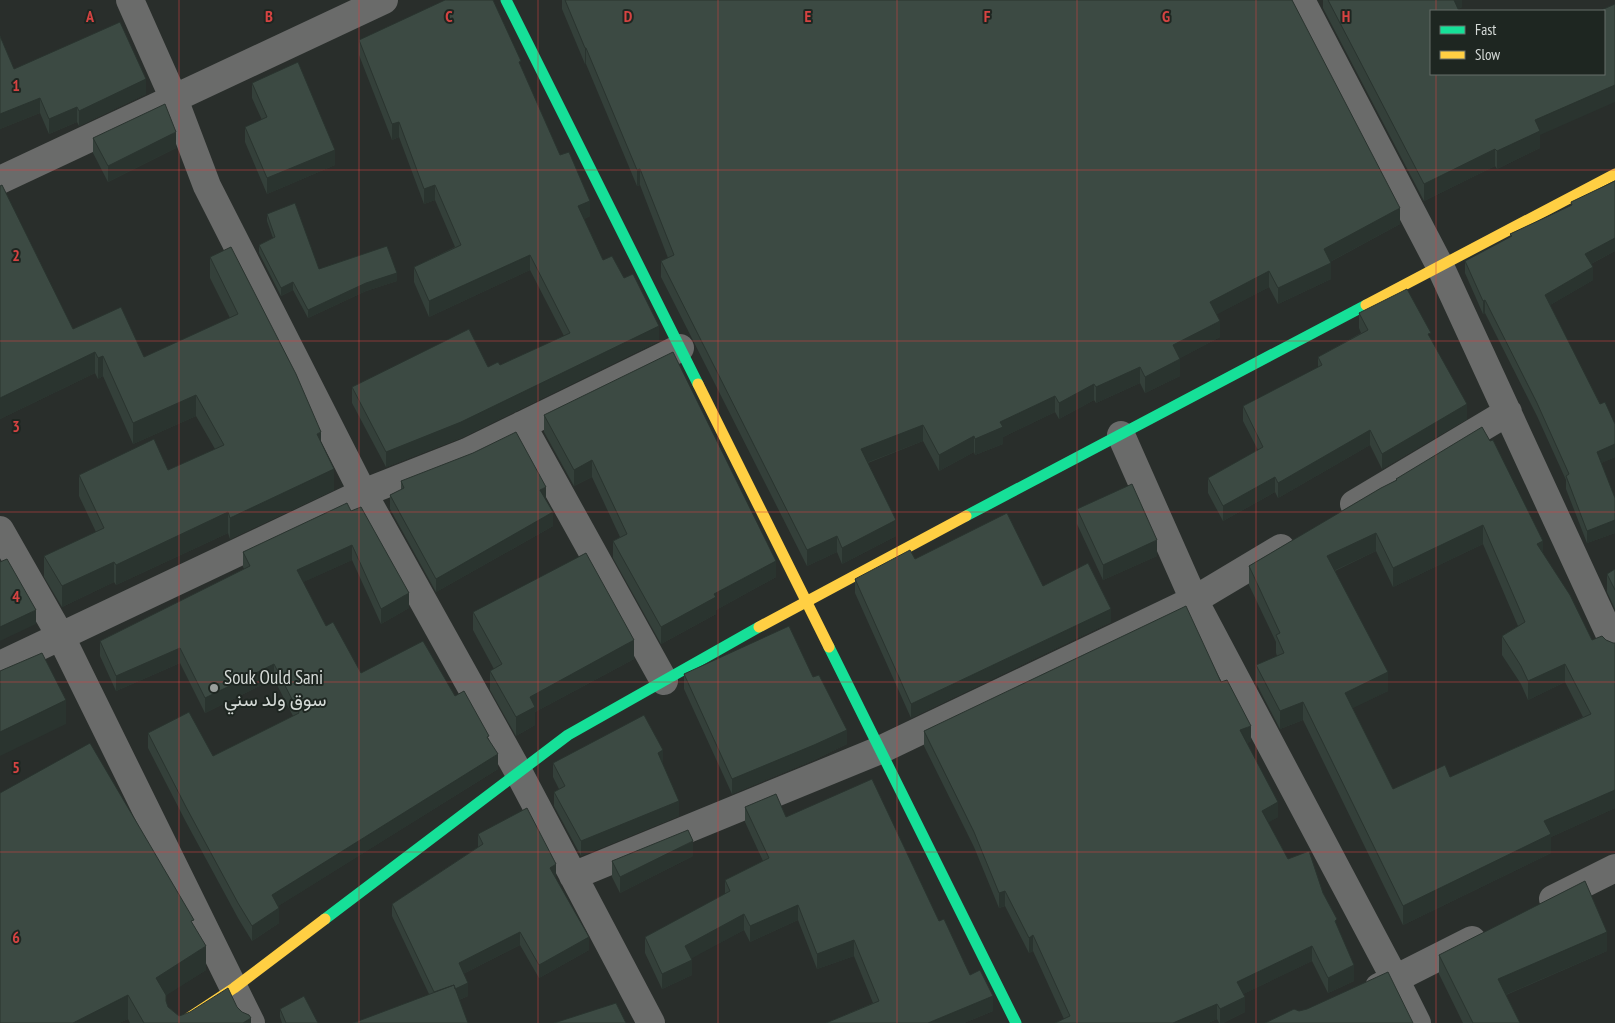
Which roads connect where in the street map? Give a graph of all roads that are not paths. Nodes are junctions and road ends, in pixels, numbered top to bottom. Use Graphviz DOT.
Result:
graph roads {
  1 [pos="130,0"];
  2 [pos="384,0"];
  3 [pos="506,0"];
  4 [pos="1301,0"];
  5 [pos="174,98"];
  6 [pos="1615,174"];
  7 [pos="0,180"];
  8 [pos="1440,266"];
  9 [pos="680,348"];
  10 [pos="1508,412"];
  11 [pos="522,425"];
  12 [pos="1121,435"];
  13 [pos="363,493"];
  14 [pos="1330,519"];
  15 [pos="0,530"];
  16 [pos="1304,534"];
  17 [pos="1194,600"];
  18 [pos="806,601"];
  19 [pos="60,637"];
  20 [pos="1615,646"];
  21 [pos="0,665"];
  22 [pos="664,681"];
  23 [pos="880,750"];
  24 [pos="518,773"];
  25 [pos="1615,868"];
  26 [pos="573,876"];
  27 [pos="1527,912"];
  28 [pos="1492,930"];
  29 [pos="1395,979"];
  30 [pos="234,988"];
  31 [pos="1361,995"];
  32 [pos="181,1023"];
  33 [pos="251,1023"];
  34 [pos="651,1023"];
  35 [pos="1016,1023"];
  36 [pos="1417,1023"];
  1 -- 5 [label="street"];
  2 -- 5 [label="street"];
  3 -- 9 [label="street"];
  4 -- 8 [label="street"];
  5 -- 7 [label="street"];
  5 -- 13 [label="street"];
  6 -- 8 [label="street"];
  8 -- 10 [label="street"];
  8 -- 12 [label="street"];
  9 -- 11 [label="street"];
  9 -- 18 [label="street"];
  10 -- 14 [label="street"];
  10 -- 20 [label="street"];
  11 -- 13 [label="street"];
  11 -- 22 [label="street"];
  12 -- 17 [label="street"];
  12 -- 18 [label="street"];
  13 -- 19 [label="street"];
  13 -- 24 [label="street"];
  15 -- 19 [label="street"];
  16 -- 17 [label="street"];
  17 -- 23 [label="street"];
  17 -- 29 [label="street"];
  18 -- 22 [label="street"];
  18 -- 23 [label="street"];
  19 -- 21 [label="street"];
  19 -- 30 [label="street"];
  22 -- 24 [label="street"];
  23 -- 26 [label="street"];
  23 -- 35 [label="street"];
  24 -- 26 [label="street"];
  24 -- 30 [label="street"];
  25 -- 27 [label="street"];
  26 -- 34 [label="street"];
  28 -- 29 [label="street"];
  29 -- 31 [label="street"];
  29 -- 36 [label="street"];
  30 -- 32 [label="street"];
  30 -- 33 [label="street"];
}
